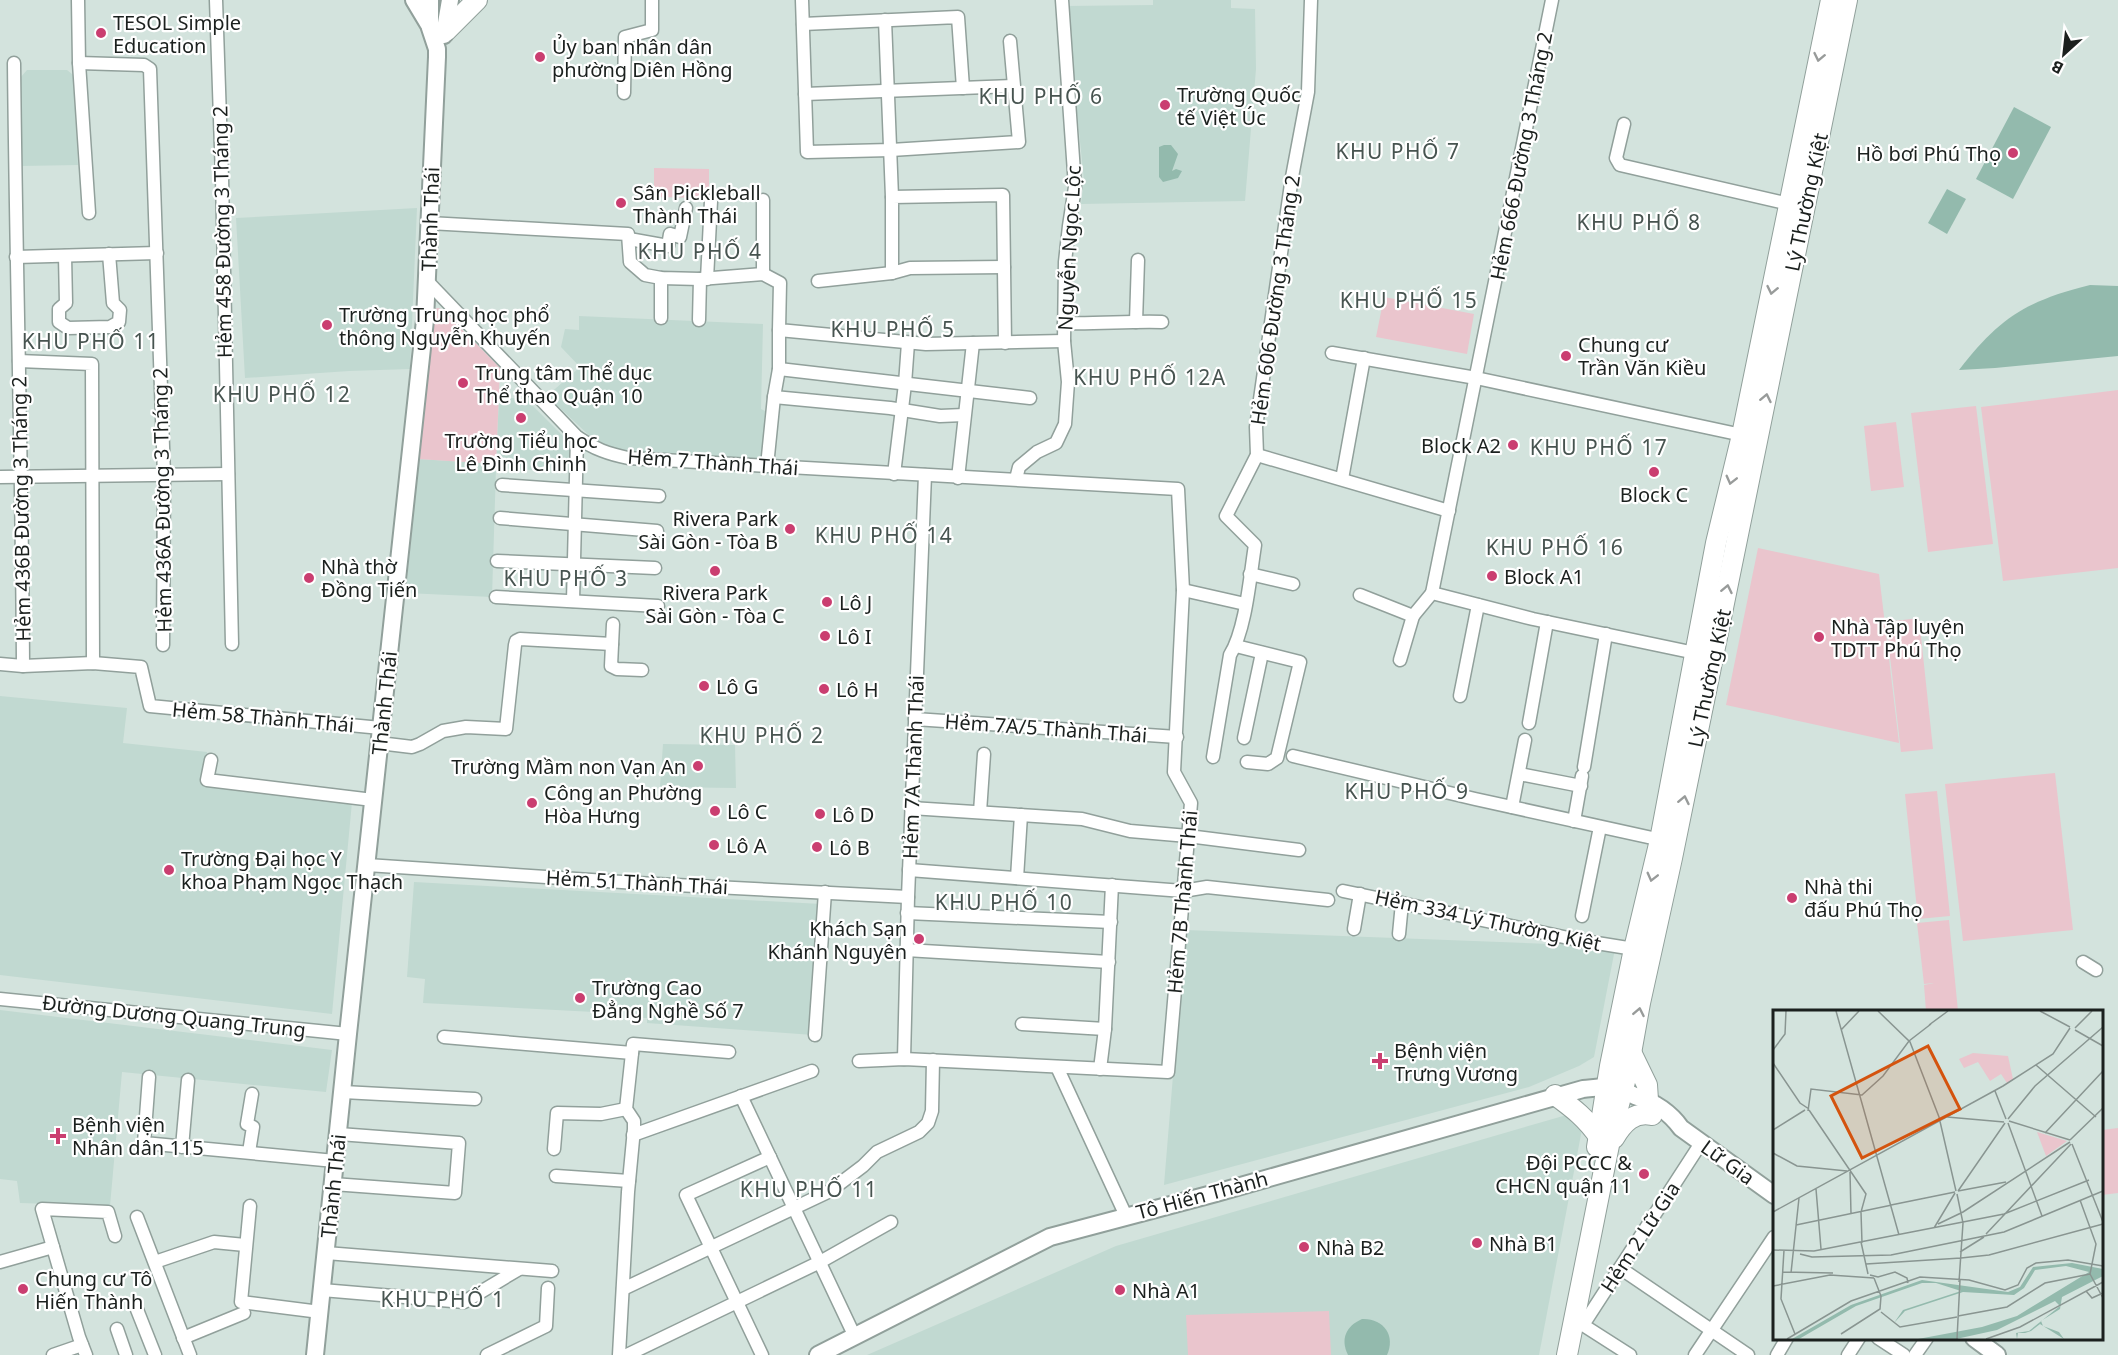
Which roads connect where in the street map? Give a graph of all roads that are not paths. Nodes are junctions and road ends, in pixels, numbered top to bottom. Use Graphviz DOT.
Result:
graph roads {
  1 [pos="78,0"];
  2 [pos="216,0"];
  3 [pos="414,0"];
  4 [pos="430,0"];
  5 [pos="450,0"];
  6 [pos="477,0"];
  7 [pos="652,0"];
  8 [pos="802,0"];
  9 [pos="1062,0"];
  10 [pos="1311,0"];
  11 [pos="1552,0"];
  12 [pos="1831,0"];
  13 [pos="1847,0"];
  14 [pos="885,20"];
  15 [pos="803,24"];
  16 [pos="438,29"];
  17 [pos="1010,41"];
  18 [pos="14,63"];
  19 [pos="79,63"];
  20 [pos="1013,86"];
  21 [pos="963,88"];
  22 [pos="888,92"];
  23 [pos="624,93"];
  24 [pos="805,94"];
  25 [pos="1624,124"];
  26 [pos="891,150"];
  27 [pos="892,197"];
  28 [pos="763,200"];
  29 [pos="711,201"];
  30 [pos="1790,204"];
  31 [pos="686,208"];
  32 [pos="89,213"];
  33 [pos="429,223"];
  34 [pos="629,239"];
  35 [pos="157,253"];
  36 [pos="109,254"];
  37 [pos="65,256"];
  38 [pos="16,257"];
  39 [pos="1138,260"];
  40 [pos="1004,267"];
  41 [pos="892,273"];
  42 [pos="763,274"];
  43 [pos="662,278"];
  44 [pos="703,279"];
  45 [pos="427,281"];
  46 [pos="818,281"];
  47 [pos="661,318"];
  48 [pos="699,320"];
  49 [pos="1136,322"];
  50 [pos="1162,322"];
  51 [pos="1064,323"];
  52 [pos="779,330"];
  53 [pos="1064,341"];
  54 [pos="1005,343"];
  55 [pos="908,344"];
  56 [pos="972,344"];
  57 [pos="1332,353"];
  58 [pos="1364,358"];
  59 [pos="19,361"];
  60 [pos="779,369"];
  61 [pos="1476,378"];
  62 [pos="905,384"];
  63 [pos="968,392"];
  64 [pos="774,397"];
  65 [pos="1030,398"];
  66 [pos="902,410"];
  67 [pos="964,415"];
  68 [pos="1742,435"];
  69 [pos="578,437"];
  70 [pos="1257,455"];
  71 [pos="767,466"];
  72 [pos="228,474"];
  73 [pos="894,474"];
  74 [pos="92,476"];
  75 [pos="164,476"];
  76 [pos="925,476"];
  77 [pos="0,477"];
  78 [pos="22,477"];
  79 [pos="958,478"];
  80 [pos="1016,479"];
  81 [pos="1342,479"];
  82 [pos="502,485"];
  83 [pos="1178,489"];
  84 [pos="577,491"];
  85 [pos="659,496"];
  86 [pos="1449,511"];
  87 [pos="500,518"];
  88 [pos="576,524"];
  89 [pos="657,531"];
  90 [pos="497,561"];
  91 [pos="575,564"];
  92 [pos="655,567"];
  93 [pos="1250,574"];
  94 [pos="1293,584"];
  95 [pos="1183,590"];
  96 [pos="1432,593"];
  97 [pos="1360,595"];
  98 [pos="496,597"];
  99 [pos="573,601"];
  100 [pos="1245,604"];
  101 [pos="1478,605"];
  102 [pos="658,606"];
  103 [pos="1413,616"];
  104 [pos="1547,622"];
  105 [pos="613,624"];
  106 [pos="1606,634"];
  107 [pos="232,644"];
  108 [pos="612,644"];
  109 [pos="163,645"];
  110 [pos="1236,646"];
  111 [pos="1262,653"];
  112 [pos="1704,655"];
  113 [pos="1401,660"];
  114 [pos="93,663"];
  115 [pos="0,664"];
  116 [pos="23,666"];
  117 [pos="642,670"];
  118 [pos="1460,696"];
  119 [pos="915,719"];
  120 [pos="1529,723"];
  121 [pos="380,735"];
  122 [pos="1177,736"];
  123 [pos="1244,738"];
  124 [pos="1525,740"];
  125 [pos="984,754"];
  126 [pos="1293,756"];
  127 [pos="1213,757"];
  128 [pos="211,760"];
  129 [pos="1247,762"];
  130 [pos="1518,774"];
  131 [pos="1582,776"];
  132 [pos="373,800"];
  133 [pos="1512,807"];
  134 [pos="911,808"];
  135 [pos="980,812"];
  136 [pos="1021,815"];
  137 [pos="1574,821"];
  138 [pos="1600,827"];
  139 [pos="1188,836"];
  140 [pos="1668,841"];
  141 [pos="1299,850"];
  142 [pos="367,865"];
  143 [pos="909,870"];
  144 [pos="1017,878"];
  145 [pos="1112,885"];
  146 [pos="1183,891"];
  147 [pos="1343,891"];
  148 [pos="825,892"];
  149 [pos="1360,894"];
  150 [pos="908,897"];
  151 [pos="1328,900"];
  152 [pos="1402,903"];
  153 [pos="907,913"];
  154 [pos="1582,916"];
  155 [pos="1111,922"];
  156 [pos="1354,929"];
  157 [pos="1399,934"];
  158 [pos="1634,949"];
  159 [pos="906,951"];
  160 [pos="1109,962"];
  161 [pos="2083,962"];
  162 [pos="2096,970"];
  163 [pos="0,999"];
  164 [pos="1022,1024"];
  165 [pos="1105,1029"];
  166 [pos="348,1034"];
  167 [pos="815,1035"];
  168 [pos="444,1037"];
  169 [pos="632,1048"];
  170 [pos="729,1052"];
  171 [pos="1631,1052"];
  172 [pos="904,1059"];
  173 [pos="933,1060"];
  174 [pos="859,1061"];
  175 [pos="1057,1067"];
  176 [pos="1100,1069"];
  177 [pos="812,1071"];
  178 [pos="149,1077"];
  179 [pos="188,1080"];
  180 [pos="343,1092"];
  181 [pos="252,1094"];
  182 [pos="1555,1095"];
  183 [pos="741,1096"];
  184 [pos="1633,1097"];
  185 [pos="475,1099"];
  186 [pos="626,1109"];
  187 [pos="339,1134"];
  188 [pos="633,1135"];
  189 [pos="1701,1143"];
  190 [pos="1603,1144"];
  191 [pos="182,1147"];
  192 [pos="554,1149"];
  193 [pos="249,1152"];
  194 [pos="770,1157"];
  195 [pos="335,1161"];
  196 [pos="556,1176"];
  197 [pos="629,1181"];
  198 [pos="333,1184"];
  199 [pos="1773,1194"];
  200 [pos="250,1206"];
  201 [pos="795,1208"];
  202 [pos="1126,1216"];
  203 [pos="137,1217"];
  204 [pos="891,1222"];
  205 [pos="115,1236"];
  206 [pos="1773,1238"];
  207 [pos="245,1245"];
  208 [pos="53,1247"];
  209 [pos="712,1247"];
  210 [pos="326,1253"];
  211 [pos="0,1262"];
  212 [pos="155,1262"];
  213 [pos="820,1262"];
  214 [pos="1620,1268"];
  215 [pos="519,1269"];
  216 [pos="552,1271"];
  217 [pos="548,1288"];
  218 [pos="623,1289"];
  219 [pos="322,1290"];
  220 [pos="738,1302"];
  221 [pos="136,1307"];
  222 [pos="320,1312"];
  223 [pos="244,1313"];
  224 [pos="1579,1324"];
  225 [pos="117,1329"];
  226 [pos="1712,1329"];
  227 [pos="855,1337"];
  228 [pos="183,1338"];
  229 [pos="1787,1340"];
  230 [pos="1858,1340"];
  231 [pos="1881,1340"];
  232 [pos="1926,1340"];
  233 [pos="1977,1340"];
  234 [pos="84,1350"];
  235 [pos="52,1355"];
  236 [pos="126,1355"];
  237 [pos="155,1355"];
  238 [pos="190,1355"];
  239 [pos="315,1355"];
  240 [pos="487,1355"];
  241 [pos="619,1355"];
  242 [pos="627,1355"];
  243 [pos="762,1355"];
  244 [pos="818,1355"];
  245 [pos="1555,1355"];
  246 [pos="1567,1355"];
  247 [pos="1630,1355"];
  248 [pos="1695,1355"];
  249 [pos="1748,1355"];
  250 [pos="1777,1355"];
  251 [pos="1848,1355"];
  252 [pos="1904,1355"];
  253 [pos="1915,1355"];
  254 [pos="1997,1355"];
  1 -- 19 [label="street"];
  2 -- 72 [label="street, Hẻm 458 Đường 3 Tháng 2"];
  3 -- 16 [label="main road"];
  4 -- 16 [label="main road, Thành Thái"];
  5 -- 16 [label="main road, Thành Thái"];
  6 -- 16 [label="main road"];
  7 -- 23 [label="street"];
  8 -- 15 [label="street"];
  9 -- 51 [label="street, Nguyễn Ngọc Lộc"];
  10 -- 70 [label="street, Hẻm 606 Đường 3 Tháng 2"];
  11 -- 61 [label="street, Hẻm 666 Đường 3 Tháng 2"];
  12 -- 30 [label="main road, Lý Thường Kiệt, one-way"];
  112 -- 13 [label="main road, Lý Thường Kiệt, one-way"];
  14 -- 15 [label="street"];
  14 -- 21 [label="street"];
  14 -- 22 [label="street"];
  15 -- 24 [label="street"];
  16 -- 33 [label="main road, Thành Thái"];
  17 -- 20 [label="street"];
  18 -- 38 [label="street, Hẻm 436B Đường 3 Tháng 2"];
  19 -- 32 [label="street"];
  19 -- 35 [label="street, Hẻm 436A Đường 3 Tháng 2"];
  20 -- 21 [label="street"];
  20 -- 26 [label="street"];
  21 -- 22 [label="street"];
  22 -- 24 [label="street"];
  22 -- 26 [label="street"];
  24 -- 26 [label="street"];
  25 -- 30 [label="street"];
  26 -- 27 [label="street"];
  27 -- 40 [label="street"];
  27 -- 41 [label="street"];
  28 -- 42 [label="street"];
  29 -- 44 [label="street"];
  30 -- 68 [label="main road, Lý Thường Kiệt, one-way"];
  31 -- 34 [label="street"];
  33 -- 34 [label="street"];
  33 -- 45 [label="main road, Thành Thái"];
  34 -- 43 [label="street"];
  35 -- 36 [label="street"];
  35 -- 75 [label="street, Hẻm 436A Đường 3 Tháng 2"];
  36 -- 37 [label="street"];
  36 -- 37 [label="street"];
  37 -- 38 [label="street"];
  38 -- 59 [label="street, Hẻm 436B Đường 3 Tháng 2"];
  39 -- 49 [label="street"];
  40 -- 41 [label="street"];
  40 -- 54 [label="street"];
  41 -- 46 [label="street"];
  42 -- 44 [label="street"];
  42 -- 52 [label="street"];
  43 -- 44 [label="street"];
  43 -- 47 [label="street"];
  44 -- 48 [label="street"];
  45 -- 69 [label="street, Hẻm 7 Thành Thái"];
  45 -- 121 [label="main road, Thành Thái"];
  49 -- 50 [label="street"];
  49 -- 51 [label="street"];
  51 -- 53 [label="street, Nguyễn Ngọc Lộc"];
  52 -- 55 [label="street"];
  52 -- 60 [label="street"];
  53 -- 54 [label="street"];
  53 -- 80 [label="street, Nguyễn Ngọc Lộc"];
  54 -- 56 [label="street"];
  55 -- 56 [label="street"];
  55 -- 62 [label="street"];
  56 -- 63 [label="street"];
  57 -- 58 [label="street"];
  58 -- 61 [label="street"];
  58 -- 81 [label="street"];
  59 -- 74 [label="street"];
  59 -- 78 [label="street, Hẻm 436B Đường 3 Tháng 2"];
  60 -- 62 [label="street"];
  60 -- 64 [label="street"];
  61 -- 68 [label="street"];
  61 -- 86 [label="street, Hẻm 666 Đường 3 Tháng 2"];
  62 -- 63 [label="street"];
  62 -- 66 [label="street"];
  63 -- 65 [label="street"];
  63 -- 67 [label="street"];
  64 -- 66 [label="street"];
  64 -- 71 [label="street"];
  66 -- 67 [label="street"];
  66 -- 73 [label="street"];
  67 -- 79 [label="street"];
  68 -- 112 [label="main road, Lý Thường Kiệt, one-way"];
  69 -- 71 [label="street, Hẻm 7 Thành Thái"];
  69 -- 84 [label="street"];
  70 -- 81 [label="street"];
  70 -- 93 [label="street, Hẻm 606 Đường 3 Tháng 2"];
  71 -- 73 [label="street, Hẻm 7 Thành Thái"];
  72 -- 75 [label="street"];
  72 -- 107 [label="street, Hẻm 458 Đường 3 Tháng 2"];
  73 -- 76 [label="street, Hẻm 7 Thành Thái"];
  74 -- 75 [label="street"];
  74 -- 78 [label="street"];
  74 -- 114 [label="street"];
  75 -- 109 [label="street, Hẻm 436A Đường 3 Tháng 2"];
  76 -- 79 [label="street, Hẻm 7 Thành Thái"];
  76 -- 119 [label="street, Hẻm 7A Thành Thái"];
  77 -- 78 [label="street"];
  78 -- 116 [label="street, Hẻm 436B Đường 3 Tháng 2"];
  79 -- 80 [label="street, Hẻm 7 Thành Thái"];
  80 -- 83 [label="street, Hẻm 7 Thành Thái"];
  81 -- 86 [label="street"];
  82 -- 84 [label="street"];
  83 -- 95 [label="street, Hẻm 7B Thành Thái"];
  84 -- 85 [label="street"];
  84 -- 88 [label="street"];
  86 -- 96 [label="street, Hẻm 666 Đường 3 Tháng 2"];
  87 -- 88 [label="street"];
  88 -- 89 [label="street"];
  88 -- 91 [label="street"];
  90 -- 91 [label="street"];
  91 -- 92 [label="street"];
  91 -- 99 [label="street"];
  93 -- 94 [label="street"];
  93 -- 100 [label="street, Hẻm 606 Đường 3 Tháng 2"];
  95 -- 100 [label="street"];
  95 -- 122 [label="street, Hẻm 7B Thành Thái"];
  96 -- 101 [label="street"];
  96 -- 103 [label="street"];
  97 -- 103 [label="street"];
  98 -- 99 [label="street"];
  99 -- 102 [label="street"];
  100 -- 110 [label="street, Hẻm 606 Đường 3 Tháng 2"];
  101 -- 104 [label="street"];
  101 -- 118 [label="street"];
  103 -- 113 [label="street"];
  104 -- 106 [label="street"];
  104 -- 120 [label="street"];
  105 -- 108 [label="street"];
  106 -- 112 [label="street"];
  106 -- 131 [label="street"];
  108 -- 117 [label="street"];
  108 -- 121 [label="street"];
  110 -- 111 [label="street"];
  110 -- 127 [label="street, Hẻm 606 Đường 3 Tháng 2"];
  111 -- 123 [label="street"];
  111 -- 129 [label="street"];
  112 -- 140 [label="main road, Lý Thường Kiệt"];
  114 -- 116 [label="street"];
  114 -- 121 [label="street, Hẻm 58 Thành Thái"];
  115 -- 116 [label="street"];
  119 -- 122 [label="street, Hẻm 7A/5 Thành Thái"];
  119 -- 134 [label="street, Hẻm 7A Thành Thái"];
  121 -- 132 [label="main road, Thành Thái"];
  122 -- 139 [label="street, Hẻm 7B Thành Thái"];
  124 -- 130 [label="street"];
  125 -- 135 [label="street"];
  126 -- 133 [label="street"];
  128 -- 132 [label="street"];
  130 -- 131 [label="street"];
  130 -- 133 [label="street"];
  131 -- 137 [label="street"];
  132 -- 142 [label="main road, Thành Thái"];
  133 -- 137 [label="street"];
  134 -- 135 [label="street"];
  134 -- 143 [label="street, Hẻm 7A Thành Thái"];
  135 -- 136 [label="street"];
  136 -- 139 [label="street"];
  136 -- 144 [label="street"];
  137 -- 138 [label="street"];
  138 -- 140 [label="street"];
  138 -- 154 [label="street"];
  139 -- 141 [label="street"];
  139 -- 146 [label="street, Hẻm 7B Thành Thái"];
  140 -- 158 [label="main road, Lý Thường Kiệt, one-way"];
  171 -- 140 [label="main road, Lý Thường Kiệt, one-way"];
  142 -- 148 [label="street, Hẻm 51 Thành Thái"];
  142 -- 166 [label="main road, Thành Thái"];
  143 -- 144 [label="street"];
  143 -- 150 [label="street, Hẻm 7A Thành Thái"];
  144 -- 145 [label="street"];
  145 -- 146 [label="street"];
  145 -- 155 [label="street"];
  146 -- 151 [label="street"];
  146 -- 176 [label="street, Hẻm 7B Thành Thái"];
  147 -- 149 [label="street, Hẻm 334 Lý Thường Kiệt"];
  148 -- 150 [label="street, Hẻm 51 Thành Thái"];
  148 -- 167 [label="street"];
  149 -- 152 [label="street, Hẻm 334 Lý Thường Kiệt"];
  149 -- 156 [label="street"];
  150 -- 153 [label="street, Hẻm 7A Thành Thái"];
  152 -- 157 [label="street"];
  152 -- 158 [label="street, Hẻm 334 Lý Thường Kiệt"];
  153 -- 155 [label="street"];
  153 -- 159 [label="street, Hẻm 7A Thành Thái"];
  155 -- 160 [label="street"];
  158 -- 184 [label="main road, Lý Thường Kiệt"];
  159 -- 160 [label="street"];
  159 -- 172 [label="street, Hẻm 7A Thành Thái"];
  160 -- 165 [label="street"];
  161 -- 162 [label="street"];
  163 -- 166 [label="street, Đường Dương Quang Trung"];
  164 -- 165 [label="street"];
  165 -- 176 [label="street"];
  166 -- 180 [label="main road, Thành Thái"];
  168 -- 169 [label="street"];
  169 -- 170 [label="street"];
  169 -- 186 [label="street"];
  171 -- 184 [label="main road, Lý Thường Kiệt"];
  171 -- 184 [label="main road"];
  172 -- 173 [label="street"];
  172 -- 174 [label="street"];
  173 -- 175 [label="street"];
  173 -- 201 [label="street"];
  175 -- 176 [label="street"];
  175 -- 202 [label="street"];
  177 -- 183 [label="street"];
  178 -- 191 [label="street"];
  179 -- 191 [label="street"];
  180 -- 185 [label="street"];
  180 -- 187 [label="main road, Thành Thái"];
  181 -- 193 [label="street"];
  182 -- 184 [label="main road, Tô Hiến Thành"];
  182 -- 190 [label="main road"];
  182 -- 202 [label="main road, Tô Hiến Thành"];
  183 -- 188 [label="street"];
  183 -- 194 [label="street"];
  184 -- 189 [label="main road, Lữ Gia"];
  184 -- 190 [label="main road, Lý Thường Kiệt"];
  184 -- 190 [label="main road"];
  186 -- 188 [label="street"];
  186 -- 192 [label="street"];
  187 -- 195 [label="main road, Thành Thái"];
  187 -- 198 [label="street"];
  188 -- 197 [label="street"];
  189 -- 199 [label="main road, Lữ Gia"];
  189 -- 214 [label="street, Hẻm 2 Lữ Gia"];
  190 -- 224 [label="main road, Lý Thường Kiệt"];
  190 -- 245 [label="main road, Lý Thường Kiệt"];
  191 -- 193 [label="street"];
  193 -- 195 [label="street"];
  194 -- 201 [label="street"];
  194 -- 209 [label="street"];
  195 -- 198 [label="main road, Thành Thái"];
  196 -- 197 [label="street"];
  197 -- 218 [label="street"];
  198 -- 210 [label="main road, Thành Thái"];
  200 -- 207 [label="street"];
  201 -- 209 [label="street"];
  201 -- 213 [label="street"];
  202 -- 227 [label="main road, Tô Hiến Thành"];
  203 -- 212 [label="street"];
  204 -- 213 [label="street"];
  205 -- 208 [label="street"];
  206 -- 226 [label="street"];
  207 -- 212 [label="street"];
  207 -- 222 [label="street"];
  208 -- 211 [label="street"];
  208 -- 234 [label="street"];
  209 -- 218 [label="street"];
  209 -- 220 [label="street"];
  210 -- 215 [label="street"];
  210 -- 219 [label="main road, Thành Thái"];
  212 -- 228 [label="street"];
  213 -- 220 [label="street"];
  213 -- 227 [label="street"];
  214 -- 224 [label="street, Hẻm 2 Lữ Gia"];
  214 -- 226 [label="street"];
  215 -- 216 [label="street"];
  215 -- 219 [label="street"];
  217 -- 240 [label="street"];
  218 -- 241 [label="street"];
  219 -- 222 [label="main road, Thành Thái"];
  220 -- 242 [label="street"];
  220 -- 243 [label="street"];
  221 -- 237 [label="street"];
  222 -- 239 [label="main road, Thành Thái"];
  223 -- 228 [label="street"];
  224 -- 246 [label="main road, Lý Thường Kiệt"];
  224 -- 247 [label="street"];
  225 -- 236 [label="street"];
  226 -- 248 [label="street"];
  226 -- 249 [label="street"];
  227 -- 244 [label="main road, Tô Hiến Thành"];
  228 -- 238 [label="street"];
  229 -- 250 [label="street"];
  230 -- 251 [label="street"];
  231 -- 252 [label="street"];
  232 -- 253 [label="street"];
  233 -- 254 [label="main road"];
  234 -- 235 [label="street"];
}
